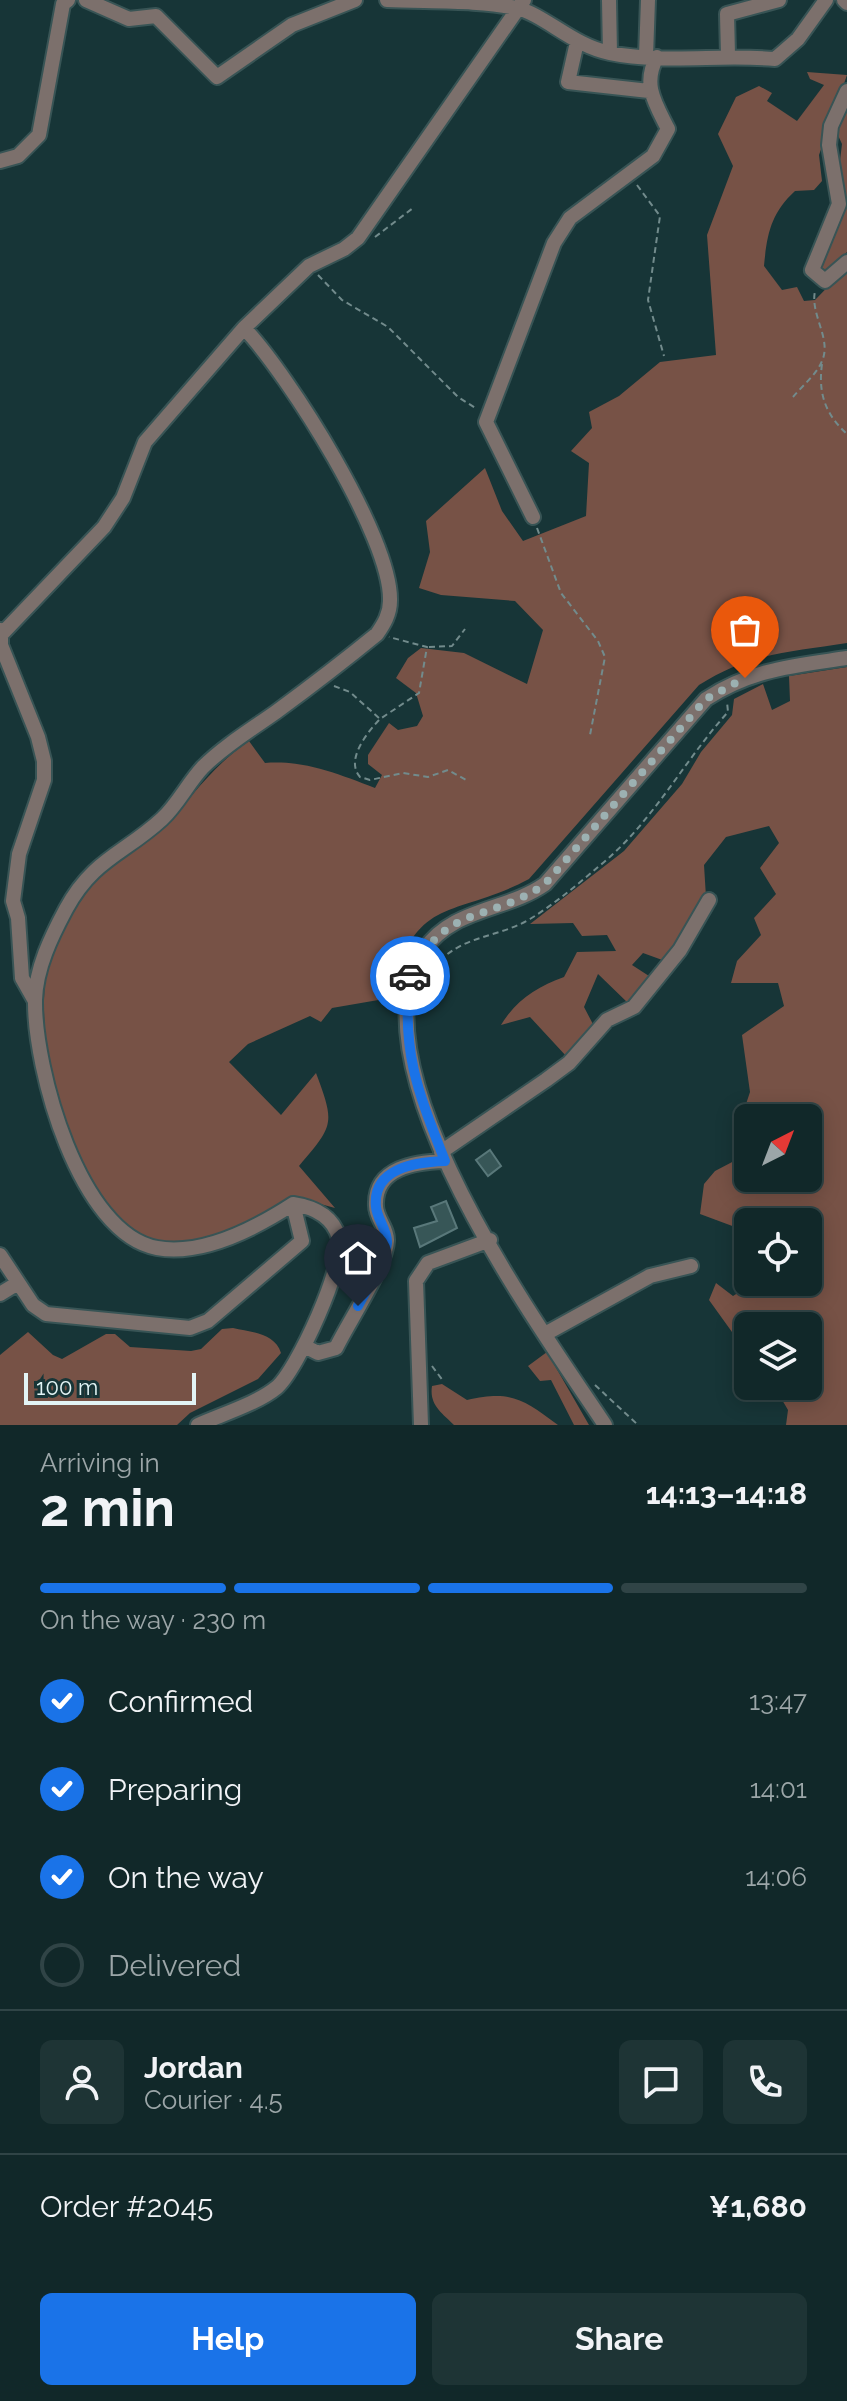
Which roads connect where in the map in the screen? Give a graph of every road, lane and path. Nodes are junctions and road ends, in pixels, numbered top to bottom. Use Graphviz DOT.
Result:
graph roads {
  1 [pos="68,0"];
  2 [pos="86,0"];
  3 [pos="355,0"];
  4 [pos="387,0"];
  5 [pos="609,0"];
  6 [pos="648,0"];
  7 [pos="779,0"];
  8 [pos="826,0"];
  9 [pos="521,4"];
  10 [pos="577,42"];
  11 [pos="610,53"];
  12 [pos="728,55"];
  13 [pos="652,56"];
  14 [pos="649,91"];
  15 [pos="847,91"];
  16 [pos="0,161"];
  17 [pos="629,174"];
  18 [pos="413,208"];
  19 [pos="358,238"];
  20 [pos="847,262"];
  21 [pos="309,266"];
  22 [pos="821,280"];
  23 [pos="244,328"];
  24 [pos="664,356"];
  25 [pos="822,362"];
  26 [pos="793,397"];
  27 [pos="488,416"];
  28 [pos="847,434"];
  29 [pos="533,517"];
  30 [pos="465,629"];
  31 [pos="0,631"];
  32 [pos="379,631"];
  33 [pos="427,647"];
  34 [pos="847,658"];
  35 [pos="325,676"];
  36 [pos="380,719"];
  37 [pos="590,735"];
  38 [pos="468,781"];
  39 [pos="709,900"];
  40 [pos="35,1001"];
  41 [pos="443,1156"];
  42 [pos="293,1204"];
  43 [pos="490,1240"];
  44 [pos="0,1255"];
  45 [pos="691,1266"];
  46 [pos="18,1283"];
  47 [pos="0,1294"];
  48 [pos="545,1334"];
  49 [pos="304,1346"];
  50 [pos="574,1378"];
  51 [pos="198,1425"];
  52 [pos="421,1425"];
  53 [pos="605,1425"];
  54 [pos="638,1425"];
  1 -- 16 [label="street"];
  2 -- 3 [label="street"];
  4 -- 9 [label="street"];
  5 -- 11 [label="street"];
  6 -- 13 [label="street"];
  7 -- 12 [label="street"];
  8 -- 12 [label="street"];
  9 -- 10 [label="street"];
  9 -- 19 [label="street"];
  10 -- 11 [label="street"];
  10 -- 14 [label="street"];
  11 -- 13 [label="street"];
  12 -- 13 [label="street"];
  13 -- 14 [label="street"];
  14 -- 17 [label="street"];
  15 -- 22 [label="street"];
  17 -- 24 [label="path"];
  17 -- 27 [label="street"];
  18 -- 19 [label="path"];
  19 -- 21 [label="street"];
  20 -- 22 [label="street"];
  21 -- 23 [label="street"];
  21 -- 27 [label="path"];
  22 -- 25 [label="path"];
  23 -- 31 [label="street"];
  23 -- 32 [label="street"];
  25 -- 26 [label="path"];
  25 -- 28 [label="path"];
  27 -- 29 [label="street"];
  29 -- 37 [label="path"];
  30 -- 33 [label="path"];
  31 -- 40 [label="street"];
  32 -- 33 [label="path"];
  32 -- 35 [label="street"];
  33 -- 36 [label="path"];
  34 -- 41 [label="street"];
  35 -- 36 [label="path"];
  35 -- 40 [label="street"];
  36 -- 38 [label="path"];
  39 -- 41 [label="street"];
  40 -- 42 [label="street"];
  41 -- 43 [label="street"];
  41 -- 49 [label="street"];
  42 -- 46 [label="street"];
  42 -- 49 [label="street"];
  43 -- 48 [label="street"];
  43 -- 52 [label="street"];
  44 -- 46 [label="street"];
  45 -- 48 [label="street"];
  46 -- 47 [label="street"];
  48 -- 50 [label="street"];
  49 -- 51 [label="street"];
  50 -- 53 [label="street"];
  50 -- 54 [label="path"];
}
